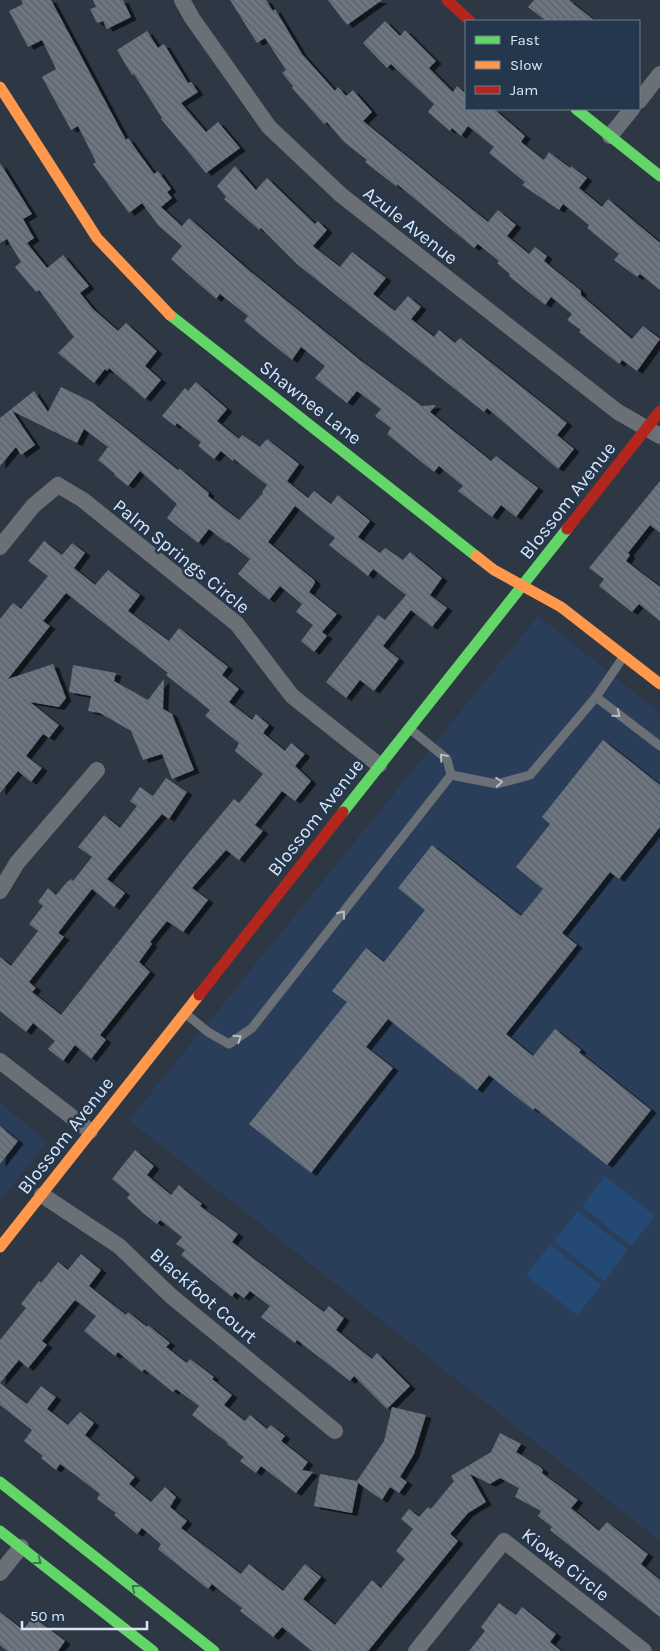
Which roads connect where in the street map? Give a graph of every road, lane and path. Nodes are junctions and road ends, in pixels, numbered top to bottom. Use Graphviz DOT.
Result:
graph roads {
  1 [pos="182,0"];
  2 [pos="447,0"];
  3 [pos="469,20"];
  4 [pos="660,74"];
  5 [pos="0,87"];
  6 [pos="640,100"];
  7 [pos="577,110"];
  8 [pos="631,110"];
  9 [pos="610,136"];
  10 [pos="660,176"];
  11 [pos="660,411"];
  12 [pos="653,432"];
  13 [pos="0,547"];
  14 [pos="524,583"];
  15 [pos="624,655"];
  16 [pos="660,684"];
  17 [pos="596,697"];
  18 [pos="409,728"];
  19 [pos="660,746"];
  20 [pos="379,765"];
  21 [pos="97,770"];
  22 [pos="451,775"];
  23 [pos="0,891"];
  24 [pos="183,1012"];
  25 [pos="0,1061"];
  26 [pos="90,1131"];
  27 [pos="42,1195"];
  28 [pos="0,1247"];
  29 [pos="335,1431"];
  30 [pos="0,1482"];
  31 [pos="0,1531"];
  32 [pos="21,1548"];
  33 [pos="0,1573"];
  34 [pos="153,1651"];
  35 [pos="214,1651"];
  36 [pos="416,1651"];
  37 [pos="644,1651"];
  1 -- 12 [label="street, Azule Avenue"];
  2 -- 3 [label="street"];
  4 -- 6 [label="street"];
  5 -- 14 [label="street, Shawnee Lane"];
  7 -- 9 [label="street"];
  8 -- 9 [label="street"];
  9 -- 10 [label="street"];
  11 -- 12 [label="street, Blossom Avenue"];
  12 -- 14 [label="street, Blossom Avenue"];
  13 -- 20 [label="street, Palm Springs Circle"];
  14 -- 15 [label="street, Shawnee Lane"];
  14 -- 18 [label="street, Blossom Avenue"];
  15 -- 16 [label="street, Shawnee Lane"];
  15 -- 17 [label="lane"];
  17 -- 19 [label="lane, one-way"];
  22 -- 17 [label="lane, one-way"];
  18 -- 20 [label="street, Blossom Avenue"];
  22 -- 18 [label="lane, one-way"];
  20 -- 24 [label="street, Blossom Avenue"];
  21 -- 23 [label="street"];
  24 -- 22 [label="lane, one-way"];
  24 -- 26 [label="street, Blossom Avenue"];
  25 -- 26 [label="street"];
  26 -- 27 [label="street, Blossom Avenue"];
  27 -- 28 [label="street, Blossom Avenue"];
  27 -- 29 [label="street, Blackfoot Court"];
  35 -- 30 [label="street, one-way"];
  31 -- 32 [label="street"];
  32 -- 33 [label="street"];
  32 -- 34 [label="street, one-way"];
  36 -- 37 [label="street, Kiowa Circle"];
}
